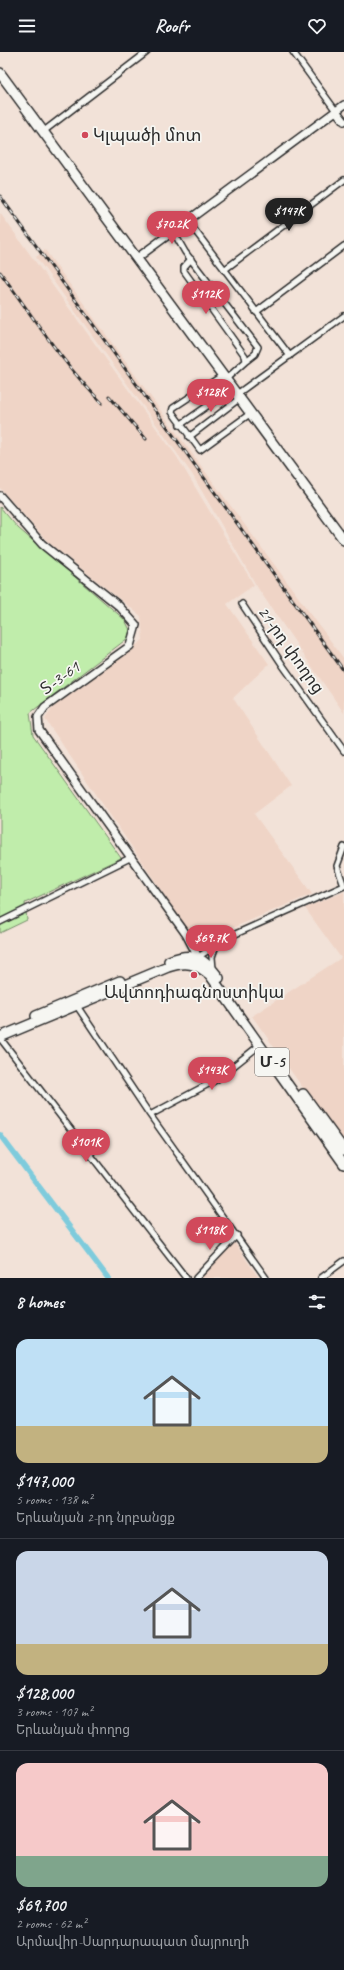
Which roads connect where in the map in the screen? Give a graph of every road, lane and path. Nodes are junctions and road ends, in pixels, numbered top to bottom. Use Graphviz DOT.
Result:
graph roads {
  1 [pos="147,52"];
  2 [pos="293,52"];
  3 [pos="0,73"];
  4 [pos="344,105"];
  5 [pos="336,111"];
  6 [pos="344,121"];
  7 [pos="44,131"];
  8 [pos="344,180"];
  9 [pos="187,220"];
  10 [pos="173,231"];
  11 [pos="344,246"];
  12 [pos="137,258"];
  13 [pos="191,259"];
  14 [pos="224,270"];
  15 [pos="256,312"];
  16 [pos="344,316"];
  17 [pos="290,356"];
  18 [pos="246,361"];
  19 [pos="224,377"];
  20 [pos="237,393"];
  21 [pos="251,413"];
  22 [pos="180,425"];
  23 [pos="189,437"];
  24 [pos="0,496"];
  25 [pos="341,530"];
  26 [pos="344,540"];
  27 [pos="242,604"];
  28 [pos="344,751"];
  29 [pos="344,847"];
  30 [pos="132,857"];
  31 [pos="344,863"];
  32 [pos="337,866"];
  33 [pos="344,886"];
  34 [pos="0,922"];
  35 [pos="190,943"];
  36 [pos="216,946"];
  37 [pos="178,958"];
  38 [pos="197,961"];
  39 [pos="213,970"];
  40 [pos="77,1006"];
  41 [pos="0,1032"];
  42 [pos="0,1037"];
  43 [pos="260,1045"];
  44 [pos="305,1102"];
  45 [pos="150,1116"];
  46 [pos="344,1150"];
  47 [pos="344,1164"];
  48 [pos="237,1236"];
  49 [pos="344,1261"];
  50 [pos="186,1278"];
  51 [pos="196,1278"];
  52 [pos="266,1278"];
  53 [pos="321,1278"];
  1 -- 7 [label="street"];
  2 -- 5 [label="street"];
  3 -- 7 [label="highway"];
  4 -- 5 [label="street"];
  5 -- 6 [label="street"];
  5 -- 9 [label="street"];
  7 -- 12 [label="highway"];
  8 -- 14 [label="street"];
  9 -- 10 [label="street"];
  9 -- 14 [label="street"];
  10 -- 12 [label="street"];
  10 -- 13 [label="street"];
  11 -- 15 [label="street"];
  12 -- 19 [label="highway"];
  13 -- 18 [label="street"];
  13 -- 18 [label="street"];
  14 -- 15 [label="street"];
  15 -- 17 [label="street"];
  16 -- 17 [label="street"];
  17 -- 20 [label="street"];
  18 -- 19 [label="street"];
  19 -- 20 [label="highway"];
  19 -- 22 [label="street"];
  20 -- 21 [label="highway"];
  20 -- 22 [label="street"];
  20 -- 23 [label="street"];
  21 -- 23 [label="street"];
  21 -- 25 [label="highway"];
  22 -- 23 [label="street"];
  24 -- 30 [label="street, Տ-3-61 / Տ-3-61"];
  25 -- 26 [label="highway"];
  27 -- 28 [label="street, 21-րդ փողոց"];
  29 -- 32 [label="street"];
  30 -- 34 [label="street"];
  30 -- 35 [label="street, Տ-3-61 / Տ-3-61"];
  31 -- 32 [label="street"];
  32 -- 33 [label="street"];
  33 -- 36 [label="street"];
  35 -- 36 [label="street"];
  35 -- 37 [label="street"];
  35 -- 38 [label="street, Տ-3-61 / Տ-3-61"];
  36 -- 38 [label="street"];
  36 -- 39 [label="street"];
  37 -- 38 [label="highway"];
  37 -- 41 [label="highway"];
  38 -- 39 [label="highway, Մ-5"];
  38 -- 40 [label="highway"];
  38 -- 43 [label="highway, Մ-5"];
  39 -- 44 [label="highway, Մ-5"];
  40 -- 42 [label="highway"];
  40 -- 45 [label="street"];
  42 -- 50 [label="street"];
  43 -- 44 [label="highway, Մ-5"];
  43 -- 45 [label="street"];
  44 -- 46 [label="highway, Մ-5"];
  44 -- 47 [label="highway, Մ-5"];
  45 -- 48 [label="street"];
  48 -- 51 [label="street"];
  48 -- 52 [label="street"];
  49 -- 53 [label="street"];
}
